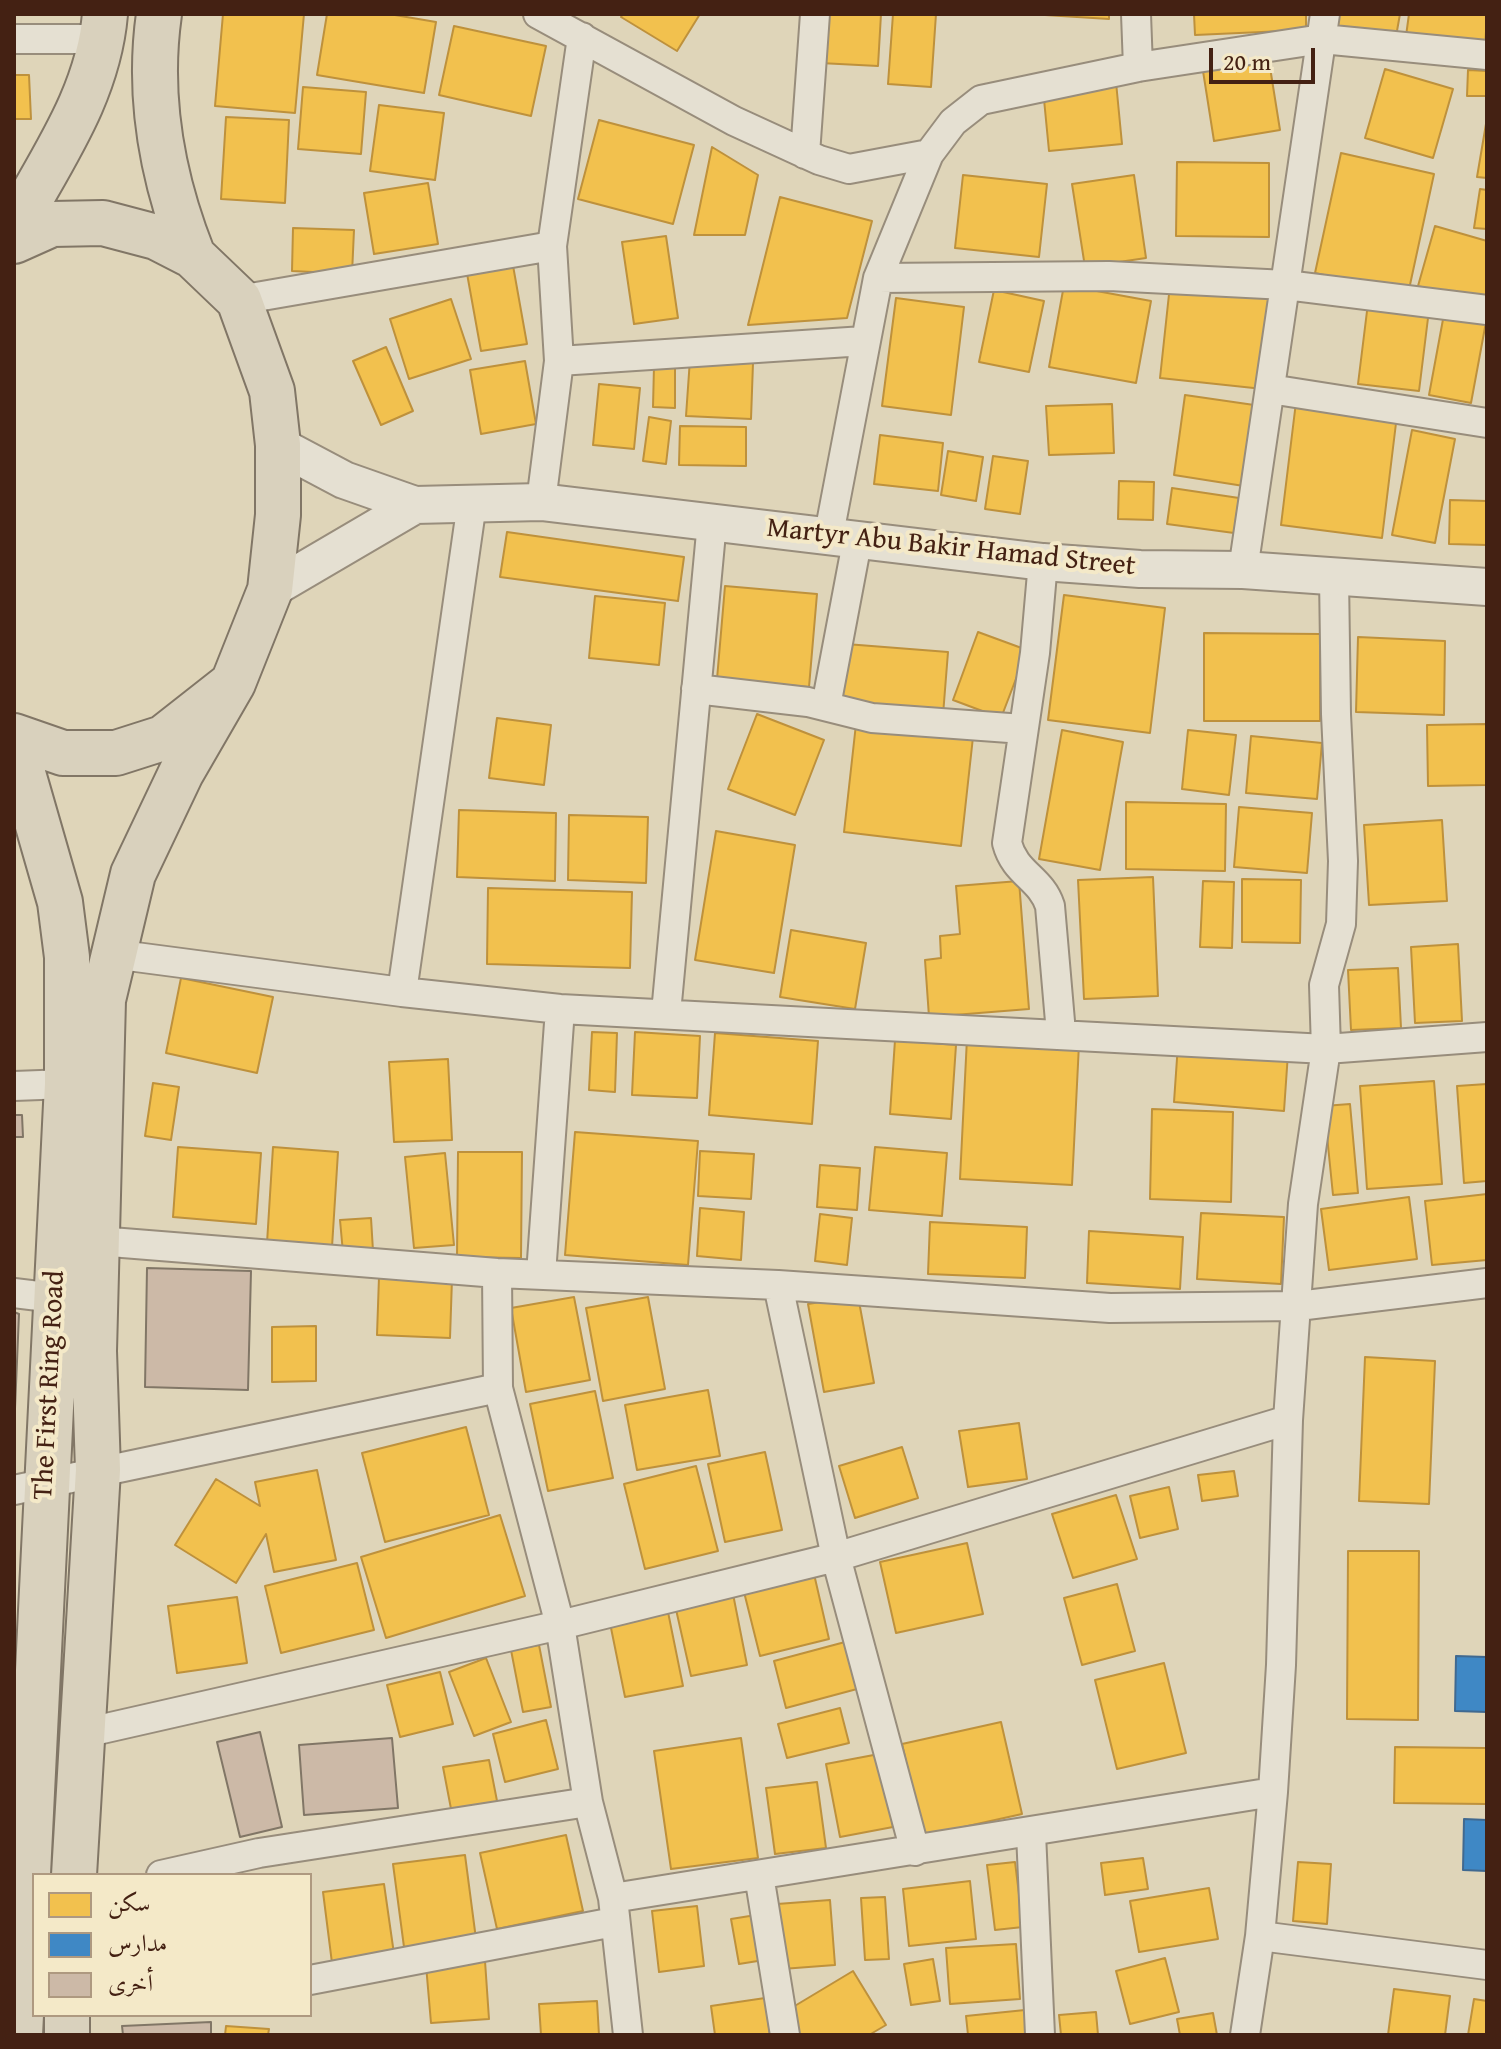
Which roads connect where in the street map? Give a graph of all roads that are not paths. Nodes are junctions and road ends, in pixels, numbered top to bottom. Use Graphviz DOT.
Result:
graph roads {
  1 [pos="159,14"];
  2 [pos="538,14"];
  3 [pos="815,14"];
  4 [pos="1136,14"];
  5 [pos="104,27"];
  6 [pos="1323,27"];
  7 [pos="582,37"];
  8 [pos="14,39"];
  9 [pos="1487,55"];
  10 [pos="1138,67"];
  11 [pos="805,154"];
  12 [pos="929,154"];
  13 [pos="14,228"];
  14 [pos="14,241"];
  15 [pos="552,246"];
  16 [pos="193,256"];
  17 [pos="878,278"];
  18 [pos="1286,285"];
  19 [pos="239,300"];
  20 [pos="1487,310"];
  21 [pos="864,341"];
  22 [pos="559,361"];
  23 [pos="1270,389"];
  24 [pos="1487,423"];
  25 [pos="278,445"];
  26 [pos="541,502"];
  27 [pos="472,503"];
  28 [pos="415,505"];
  29 [pos="712,522"];
  30 [pos="843,535"];
  31 [pos="1043,562"];
  32 [pos="1243,570"];
  33 [pos="1334,577"];
  34 [pos="1487,587"];
  35 [pos="270,590"];
  36 [pos="233,683"];
  37 [pos="696,689"];
  38 [pos="826,706"];
  39 [pos="1023,729"];
  40 [pos="14,736"];
  41 [pos="14,742"];
  42 [pos="21,792"];
  43 [pos="113,954"];
  44 [pos="402,992"];
  45 [pos="560,1009"];
  46 [pos="666,1013"];
  47 [pos="1061,1033"];
  48 [pos="1487,1037"];
  49 [pos="1326,1049"];
  50 [pos="67,1084"];
  51 [pos="14,1086"];
  52 [pos="98,1241"];
  53 [pos="497,1273"];
  54 [pos="541,1274"];
  55 [pos="1487,1283"];
  56 [pos="778,1285"];
  57 [pos="34,1296"];
  58 [pos="1298,1306"];
  59 [pos="498,1388"];
  60 [pos="1288,1420"];
  61 [pos="98,1470"];
  62 [pos="29,1486"];
  63 [pos="836,1557"];
  64 [pos="560,1625"];
  65 [pos="80,1734"];
  66 [pos="24,1749"];
  67 [pos="1273,1792"];
  68 [pos="588,1802"];
  69 [pos="1031,1833"];
  70 [pos="915,1851"];
  71 [pos="74,1873"];
  72 [pos="170,1873"];
  73 [pos="759,1875"];
  74 [pos="614,1910"];
  75 [pos="1260,1936"];
  76 [pos="1487,1965"];
  77 [pos="312,1980"];
  78 [pos="20,2035"];
  79 [pos="628,2035"];
  80 [pos="785,2035"];
  81 [pos="1040,2035"];
  82 [pos="1245,2035"];
  1 -- 16 [label="main road"];
  2 -- 7 [label="street"];
  3 -- 11 [label="street"];
  4 -- 10 [label="street"];
  5 -- 8 [label="street"];
  5 -- 13 [label="main road"];
  6 -- 9 [label="street"];
  6 -- 10 [label="street"];
  6 -- 18 [label="street"];
  7 -- 11 [label="street"];
  7 -- 15 [label="street"];
  10 -- 12 [label="street"];
  11 -- 12 [label="street"];
  12 -- 17 [label="street"];
  14 -- 16 [label="main road"];
  15 -- 19 [label="street"];
  15 -- 22 [label="street"];
  16 -- 19 [label="main road"];
  17 -- 18 [label="street"];
  17 -- 21 [label="street"];
  18 -- 20 [label="street"];
  18 -- 23 [label="street"];
  19 -- 25 [label="main road"];
  21 -- 22 [label="street"];
  21 -- 30 [label="street"];
  22 -- 26 [label="street"];
  23 -- 24 [label="street"];
  23 -- 32 [label="street"];
  25 -- 28 [label="street, Martyr Abu Bakir Hamad Street"];
  25 -- 35 [label="main road"];
  26 -- 27 [label="street, Martyr Abu Bakir Hamad Street"];
  26 -- 29 [label="street, Martyr Abu Bakir Hamad Street"];
  27 -- 28 [label="street, Martyr Abu Bakir Hamad Street"];
  27 -- 44 [label="street"];
  28 -- 35 [label="street, Martyr Abu Bakir Hamad Street"];
  29 -- 30 [label="street, Martyr Abu Bakir Hamad Street"];
  29 -- 37 [label="street"];
  30 -- 31 [label="street, Martyr Abu Bakir Hamad Street"];
  30 -- 38 [label="street"];
  31 -- 32 [label="street, Martyr Abu Bakir Hamad Street"];
  31 -- 39 [label="street"];
  32 -- 33 [label="street, Martyr Abu Bakir Hamad Street"];
  33 -- 34 [label="street, Martyr Abu Bakir Hamad Street"];
  33 -- 49 [label="street"];
  35 -- 36 [label="main road"];
  36 -- 40 [label="main road"];
  36 -- 43 [label="main road"];
  37 -- 38 [label="street"];
  37 -- 46 [label="street"];
  38 -- 39 [label="street"];
  39 -- 47 [label="street"];
  41 -- 42 [label="main road, The First Ring Road"];
  42 -- 50 [label="main road, The First Ring Road"];
  43 -- 44 [label="street"];
  43 -- 52 [label="main road"];
  44 -- 45 [label="street"];
  45 -- 46 [label="street"];
  45 -- 54 [label="street"];
  46 -- 47 [label="street"];
  47 -- 49 [label="street"];
  48 -- 49 [label="street"];
  49 -- 58 [label="street"];
  50 -- 51 [label="street"];
  50 -- 57 [label="main road, The First Ring Road"];
  52 -- 53 [label="street"];
  52 -- 61 [label="main road"];
  53 -- 54 [label="street"];
  53 -- 59 [label="street"];
  54 -- 56 [label="street"];
  55 -- 58 [label="street"];
  56 -- 58 [label="street"];
  56 -- 63 [label="street"];
  57 -- 62 [label="main road, The First Ring Road"];
  58 -- 60 [label="street"];
  59 -- 61 [label="street"];
  59 -- 64 [label="street"];
  60 -- 63 [label="street"];
  60 -- 67 [label="street"];
  61 -- 62 [label="street"];
  61 -- 65 [label="main road"];
  62 -- 66 [label="main road, The First Ring Road"];
  63 -- 64 [label="street"];
  63 -- 70 [label="street"];
  64 -- 65 [label="street"];
  64 -- 68 [label="street"];
  65 -- 71 [label="main road"];
  66 -- 78 [label="main road, The First Ring Road"];
  67 -- 69 [label="street"];
  67 -- 75 [label="street"];
  68 -- 72 [label="street"];
  68 -- 74 [label="street"];
  69 -- 70 [label="street"];
  69 -- 81 [label="street"];
  70 -- 73 [label="street"];
  73 -- 74 [label="street"];
  73 -- 80 [label="street"];
  74 -- 77 [label="street"];
  74 -- 79 [label="street"];
  75 -- 76 [label="street"];
  75 -- 82 [label="street"];
}
